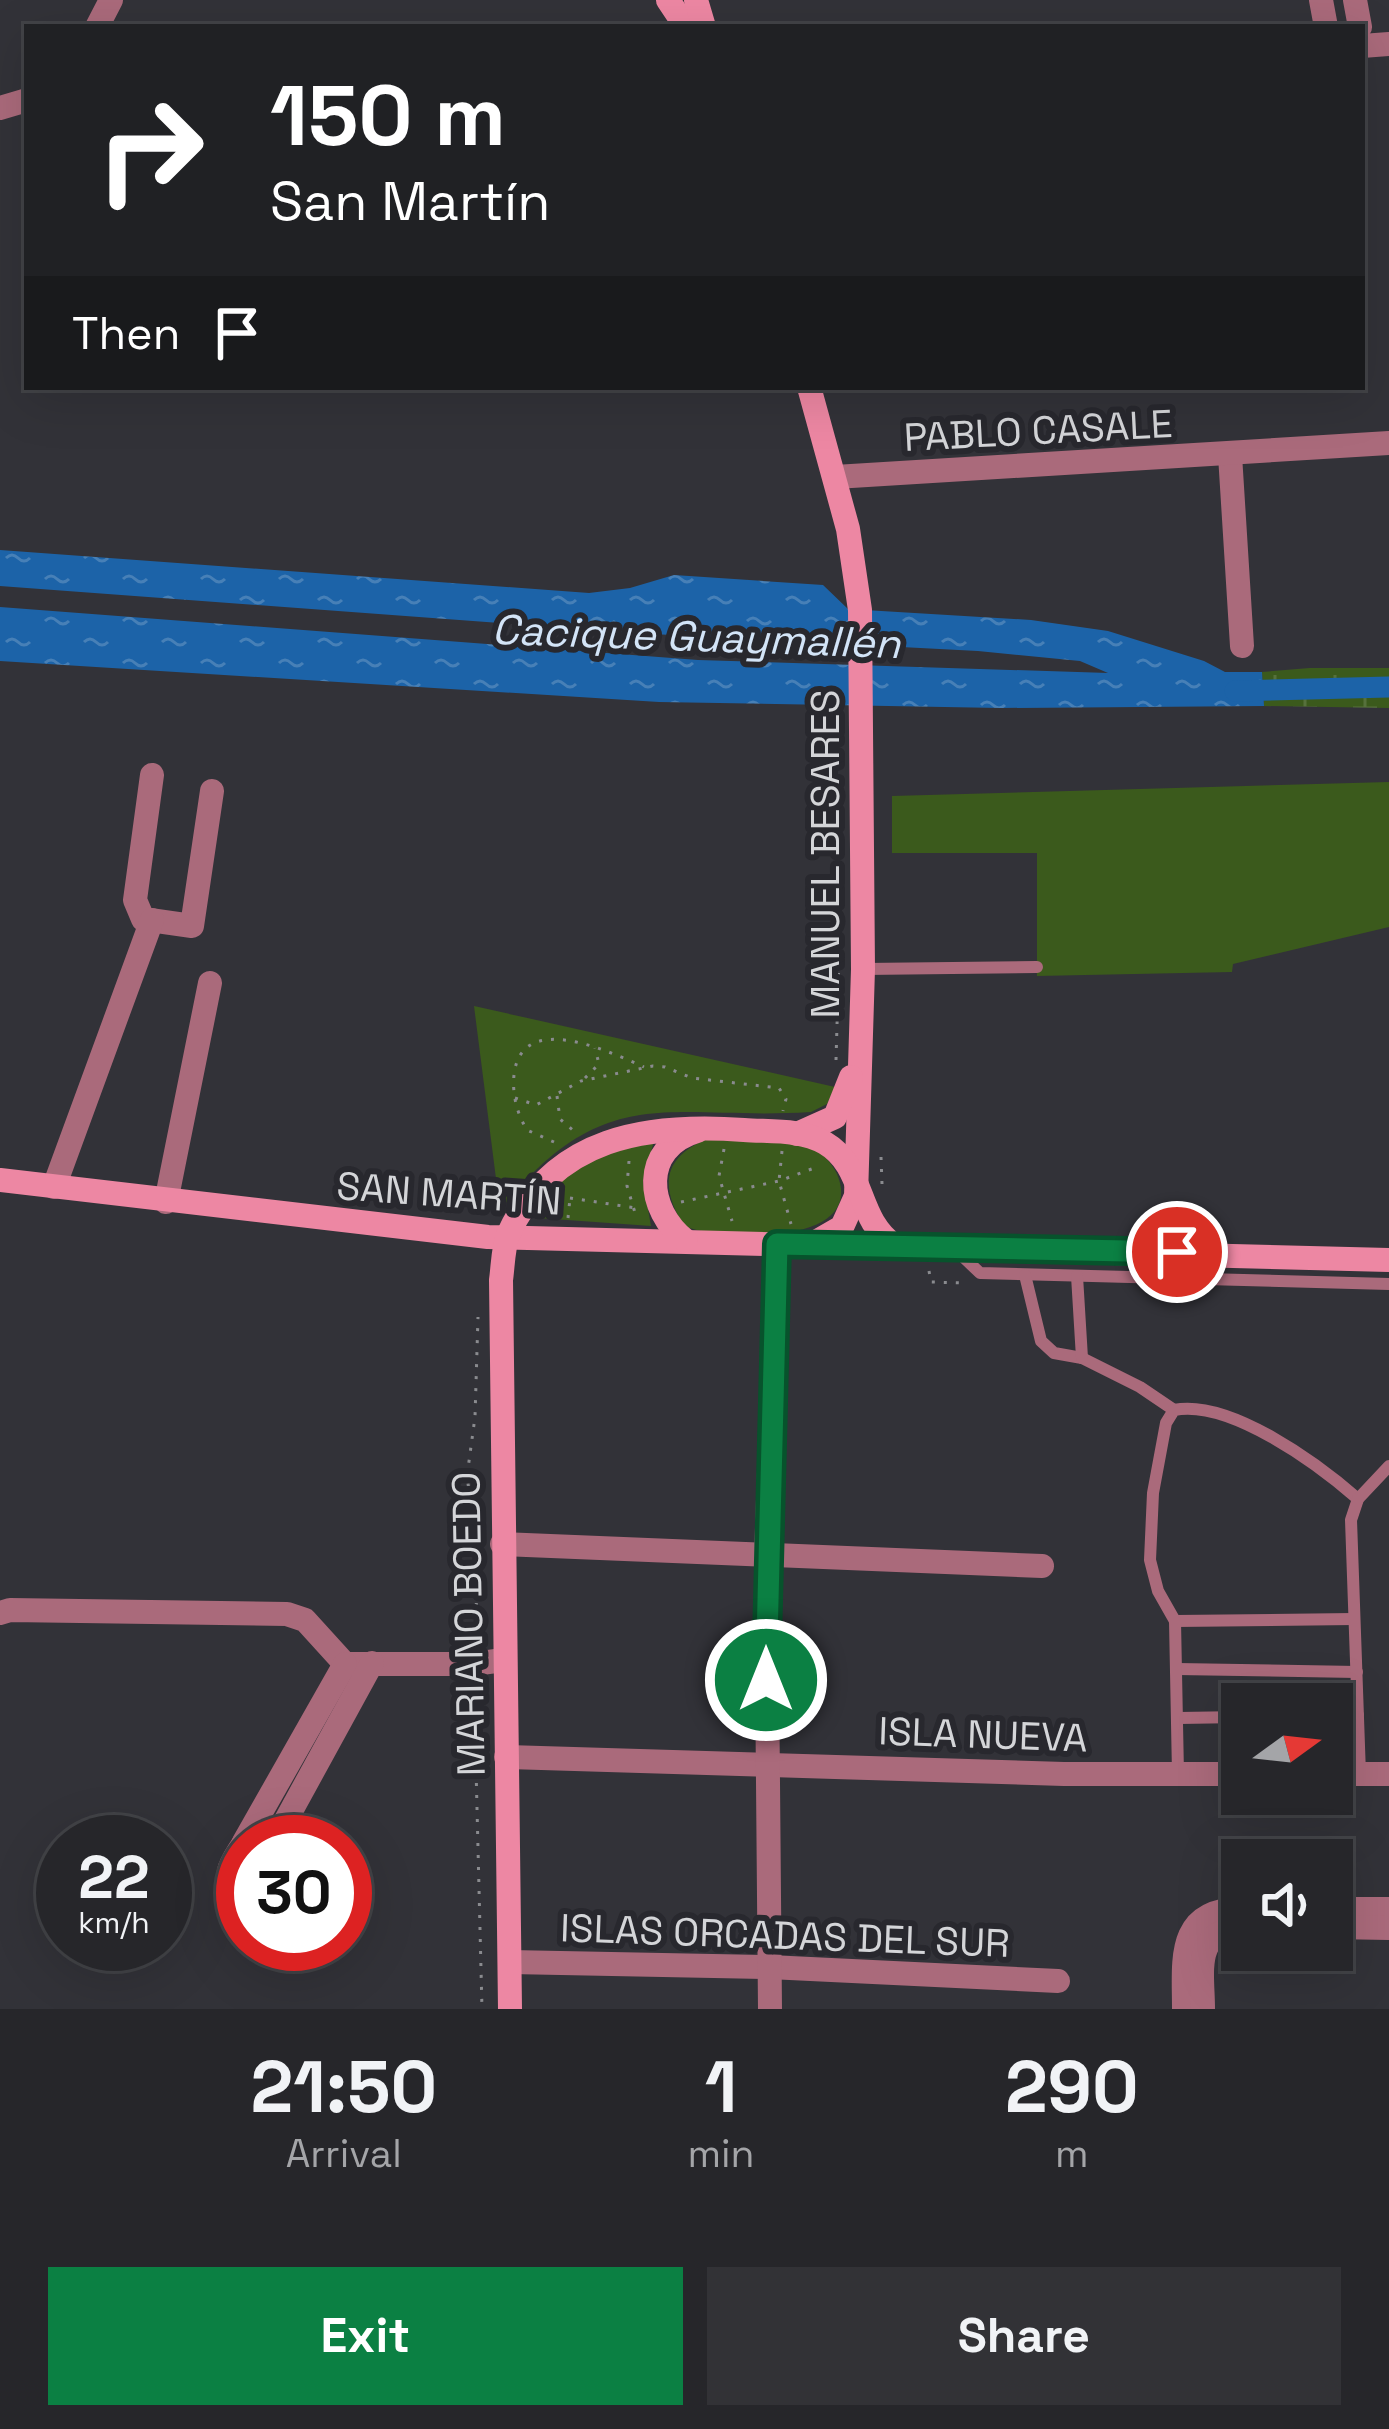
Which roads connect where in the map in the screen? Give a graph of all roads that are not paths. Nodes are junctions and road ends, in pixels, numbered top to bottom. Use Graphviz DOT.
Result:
graph roads {
  1 [pos="810,390"];
  2 [pos="1389,443"];
  3 [pos="1231,455"];
  4 [pos="835,477"];
  5 [pos="1242,646"];
  6 [pos="152,776"];
  7 [pos="212,791"];
  8 [pos="152,920"];
  9 [pos="1037,967"];
  10 [pos="862,969"];
  11 [pos="210,983"];
  12 [pos="860,1046"];
  13 [pos="789,1124"];
  14 [pos="720,1128"];
  15 [pos="0,1180"];
  16 [pos="856,1183"];
  17 [pos="54,1186"];
  18 [pos="166,1202"];
  19 [pos="506,1238"];
  20 [pos="686,1241"];
  21 [pos="796,1243"];
  22 [pos="896,1246"];
  23 [pos="956,1250"];
  24 [pos="1389,1260"];
  25 [pos="1025,1275"];
  26 [pos="1077,1276"];
  27 [pos="1389,1284"];
  28 [pos="1082,1358"];
  29 [pos="1174,1410"];
  30 [pos="1389,1466"];
  31 [pos="1358,1499"];
  32 [pos="502,1544"];
  33 [pos="766,1556"];
  34 [pos="1042,1565"];
  35 [pos="0,1613"];
  36 [pos="1354,1619"];
  37 [pos="1175,1622"];
  38 [pos="503,1660"];
  39 [pos="372,1663"];
  40 [pos="345,1664"];
  41 [pos="1177,1670"];
  42 [pos="1357,1672"];
  43 [pos="1353,1715"];
  44 [pos="1358,1715"];
  45 [pos="1221,1717"];
  46 [pos="1179,1718"];
  47 [pos="506,1756"];
  48 [pos="765,1763"];
  49 [pos="1178,1774"];
  50 [pos="1221,1774"];
  51 [pos="1353,1774"];
  52 [pos="1360,1774"];
  53 [pos="1389,1774"];
  54 [pos="259,1815"];
  55 [pos="289,1815"];
  56 [pos="1353,1909"];
  57 [pos="1389,1909"];
  58 [pos="1221,1912"];
  59 [pos="1353,1927"];
  60 [pos="1389,1928"];
  61 [pos="1221,1932"];
  62 [pos="510,1962"];
  63 [pos="770,1966"];
  64 [pos="1058,1981"];
  65 [pos="510,2009"];
  66 [pos="770,2009"];
  67 [pos="1184,2009"];
  68 [pos="1202,2009"];
  1 -- 4 [label="main road, MANUEL BESARES"];
  2 -- 3 [label="street, PABLO CASALE"];
  3 -- 4 [label="street, PABLO CASALE"];
  3 -- 5 [label="street"];
  4 -- 10 [label="main road, MANUEL BESARES"];
  6 -- 8 [label="street"];
  7 -- 8 [label="street"];
  8 -- 17 [label="street"];
  9 -- 10 [label="lane"];
  10 -- 12 [label="main road, MANUEL BESARES"];
  11 -- 18 [label="street"];
  12 -- 13 [label="main road"];
  12 -- 16 [label="main road, MANUEL BESARES"];
  13 -- 14 [label="main road"];
  13 -- 16 [label="main road"];
  14 -- 19 [label="main road"];
  14 -- 20 [label="main road"];
  15 -- 17 [label="main road, SAN MARTÍN"];
  16 -- 21 [label="main road"];
  16 -- 22 [label="main road"];
  17 -- 18 [label="main road, SAN MARTÍN"];
  18 -- 19 [label="main road, SAN MARTÍN"];
  19 -- 20 [label="main road, SAN MARTÍN"];
  19 -- 32 [label="main road, MARIANO BOEDO"];
  20 -- 21 [label="main road, SAN MARTÍN"];
  21 -- 22 [label="main road, SAN MARTÍN"];
  21 -- 33 [label="street"];
  22 -- 23 [label="main road, SAN MARTÍN"];
  23 -- 24 [label="main road, SAN MARTÍN"];
  23 -- 25 [label="lane"];
  25 -- 26 [label="lane"];
  25 -- 28 [label="lane"];
  26 -- 27 [label="lane"];
  26 -- 28 [label="lane"];
  28 -- 29 [label="lane"];
  29 -- 31 [label="lane"];
  29 -- 37 [label="lane"];
  30 -- 31 [label="lane"];
  31 -- 36 [label="lane"];
  32 -- 33 [label="street"];
  32 -- 38 [label="main road, MARIANO BOEDO"];
  33 -- 34 [label="street"];
  33 -- 48 [label="street"];
  35 -- 40 [label="street"];
  36 -- 37 [label="lane"];
  36 -- 42 [label="lane"];
  37 -- 41 [label="lane"];
  38 -- 39 [label="street"];
  38 -- 47 [label="main road, MARIANO BOEDO"];
  39 -- 40 [label="street"];
  39 -- 55 [label="street"];
  40 -- 54 [label="street"];
  41 -- 42 [label="lane"];
  41 -- 46 [label="lane"];
  42 -- 44 [label="lane"];
  43 -- 44 [label="lane"];
  44 -- 52 [label="lane"];
  45 -- 46 [label="lane"];
  46 -- 49 [label="lane"];
  47 -- 48 [label="street, ISLA NUEVA"];
  47 -- 62 [label="main road, MARIANO BOEDO"];
  48 -- 49 [label="street, ISLA NUEVA"];
  48 -- 63 [label="street"];
  49 -- 50 [label="street, ISLA NUEVA"];
  51 -- 52 [label="street"];
  52 -- 53 [label="street"];
  56 -- 57 [label="street"];
  58 -- 67 [label="street"];
  59 -- 60 [label="street"];
  61 -- 68 [label="street"];
  62 -- 63 [label="street, ISLAS ORCADAS DEL SUR"];
  62 -- 65 [label="main road, MARIANO BOEDO"];
  63 -- 64 [label="street, ISLAS ORCADAS DEL SUR"];
  63 -- 66 [label="street"];
}
